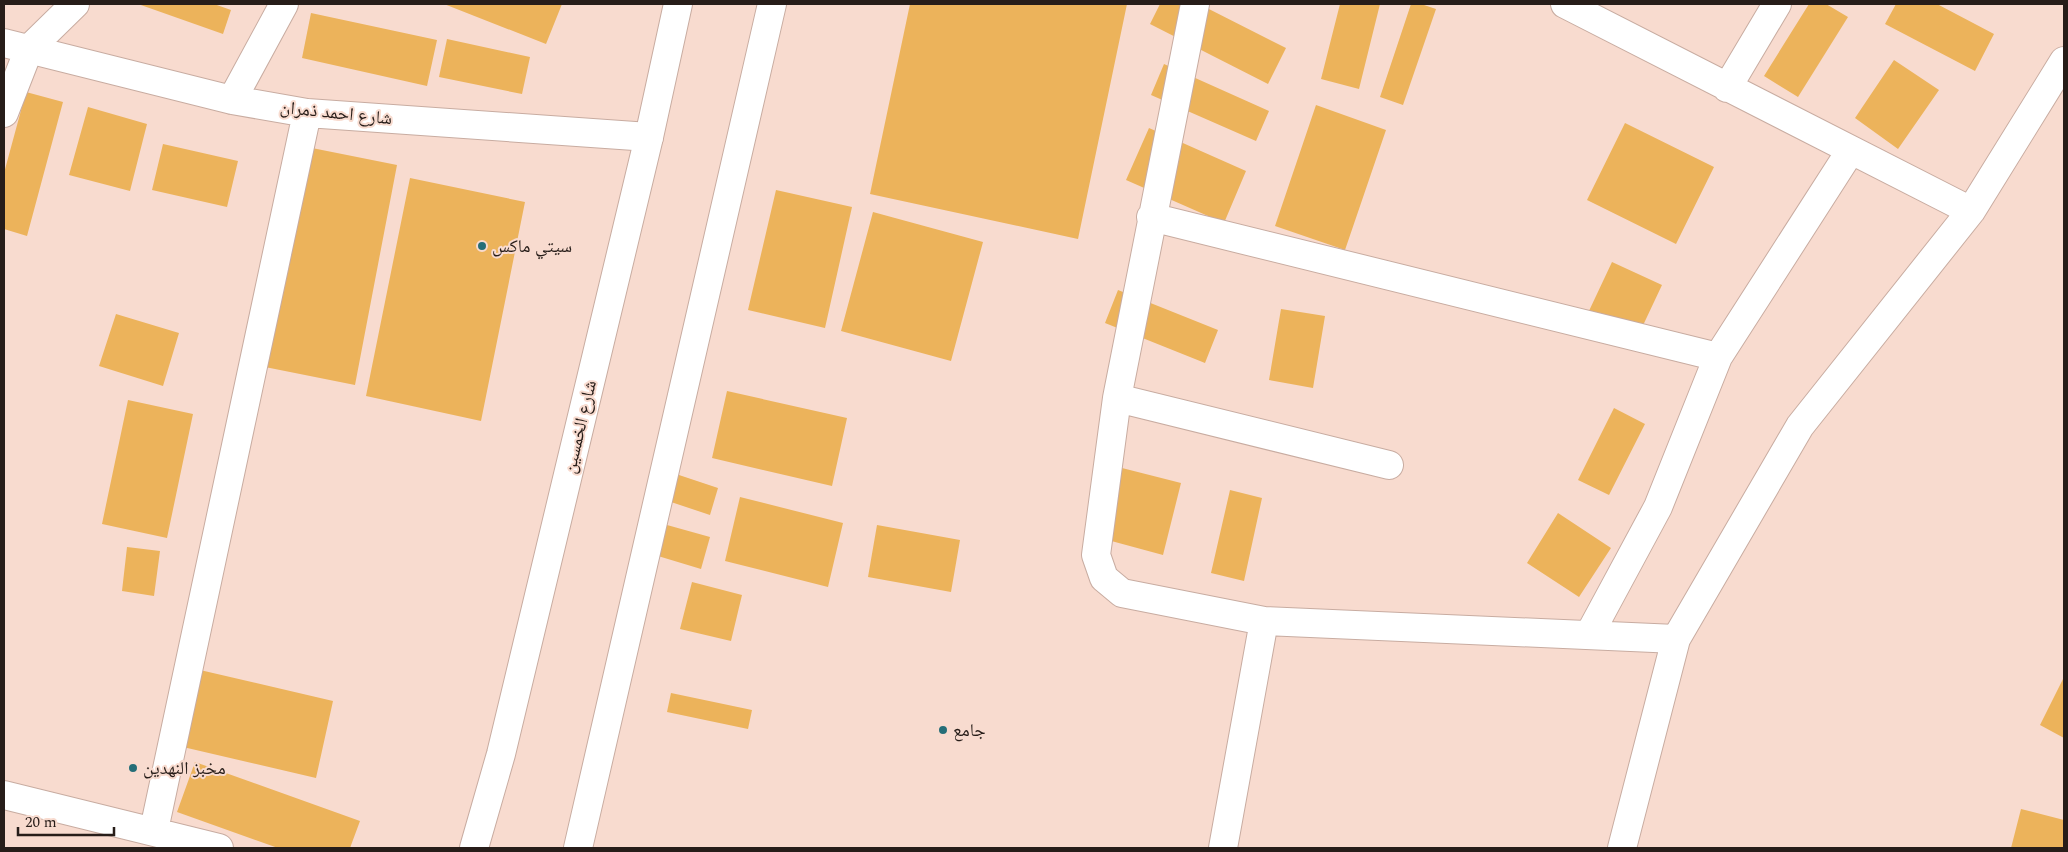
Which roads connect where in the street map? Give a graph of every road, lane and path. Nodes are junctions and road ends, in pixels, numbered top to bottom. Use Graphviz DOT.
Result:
graph roads {
  1 [pos="75,4"];
  2 [pos="284,4"];
  3 [pos="678,4"];
  4 [pos="772,4"];
  5 [pos="1195,4"];
  6 [pos="1565,4"];
  7 [pos="1776,4"];
  8 [pos="4,37"];
  9 [pos="17,46"];
  10 [pos="2064,61"];
  11 [pos="1727,88"];
  12 [pos="232,100"];
  13 [pos="4,113"];
  14 [pos="307,113"];
  15 [pos="649,137"];
  16 [pos="1851,150"];
  17 [pos="1971,211"];
  18 [pos="1151,217"];
  19 [pos="1718,357"];
  20 [pos="1117,398"];
  21 [pos="1389,465"];
  22 [pos="1264,621"];
  23 [pos="1589,635"];
  24 [pos="1676,639"];
  25 [pos="4,795"];
  26 [pos="154,830"];
  27 [pos="219,848"];
  28 [pos="474,848"];
  29 [pos="578,848"];
  30 [pos="1223,848"];
  31 [pos="1622,848"];
  1 -- 9 [label="street"];
  2 -- 12 [label="street"];
  3 -- 15 [label="street, شارع الخمسين"];
  4 -- 29 [label="street"];
  5 -- 18 [label="street"];
  6 -- 11 [label="street"];
  7 -- 11 [label="street"];
  8 -- 9 [label="street, شارع احمد ذمران"];
  9 -- 12 [label="street, شارع احمد ذمران"];
  9 -- 13 [label="street"];
  10 -- 17 [label="street"];
  11 -- 16 [label="street"];
  12 -- 14 [label="street, شارع احمد ذمران"];
  14 -- 15 [label="street, شارع احمد ذمران"];
  14 -- 26 [label="street"];
  15 -- 28 [label="street, شارع الخمسين"];
  16 -- 17 [label="street"];
  16 -- 19 [label="street"];
  17 -- 24 [label="street"];
  18 -- 19 [label="street"];
  18 -- 20 [label="street"];
  19 -- 23 [label="street"];
  20 -- 21 [label="street"];
  20 -- 22 [label="street"];
  22 -- 23 [label="street"];
  22 -- 30 [label="street"];
  23 -- 24 [label="street"];
  24 -- 31 [label="street"];
  25 -- 26 [label="street"];
  26 -- 27 [label="street"];
}
